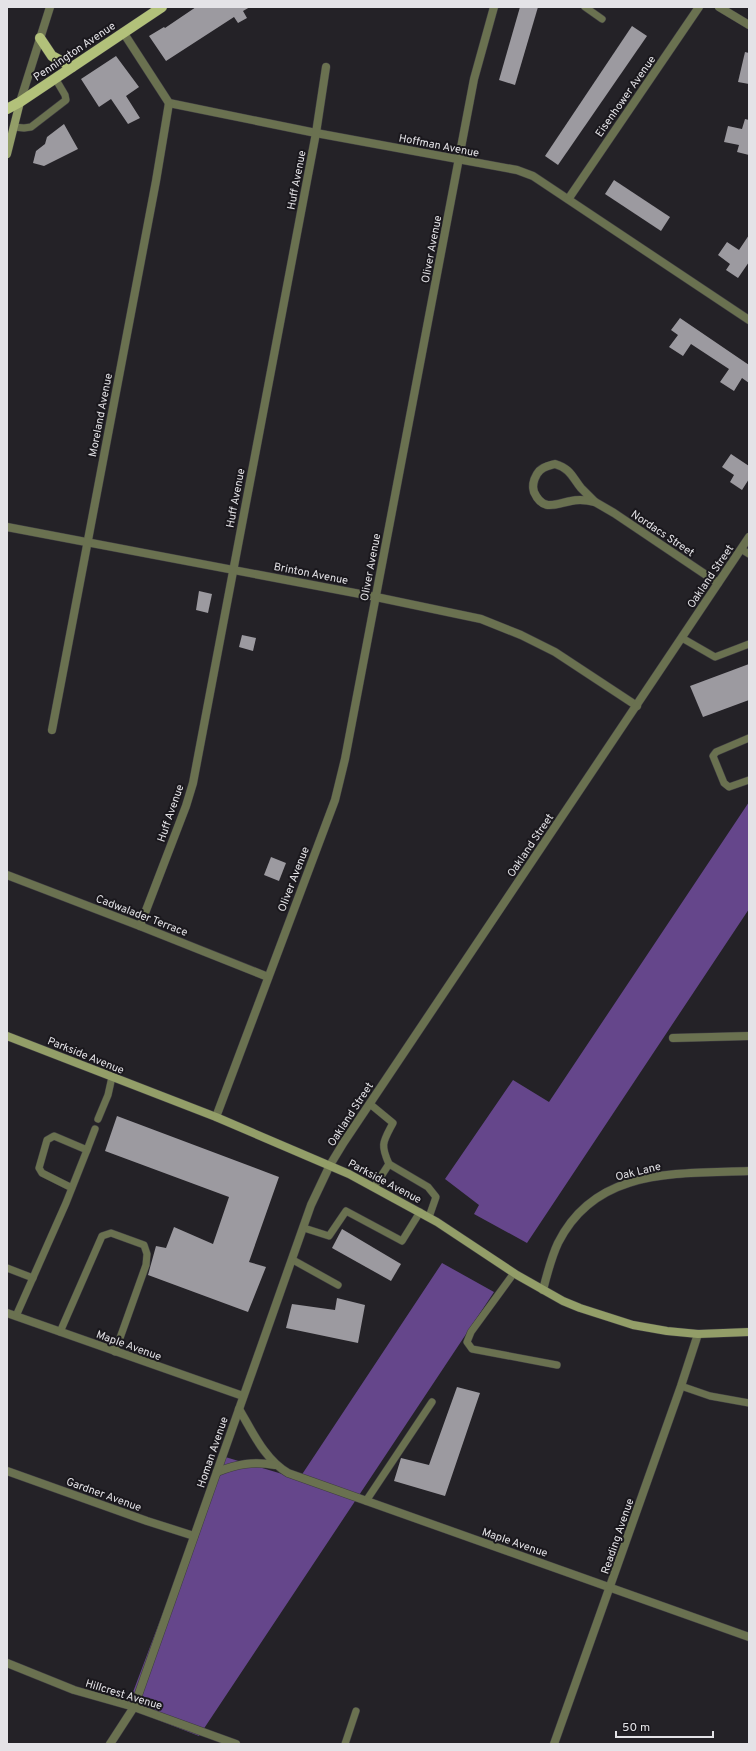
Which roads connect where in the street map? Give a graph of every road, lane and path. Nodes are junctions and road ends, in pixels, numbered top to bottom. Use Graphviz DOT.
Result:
graph roads {
  1 [pos="50,7"];
  2 [pos="162,7"];
  3 [pos="494,7"];
  4 [pos="585,7"];
  5 [pos="700,7"];
  6 [pos="719,7"];
  7 [pos="602,19"];
  8 [pos="749,25"];
  9 [pos="123,32"];
  10 [pos="40,38"];
  11 [pos="72,67"];
  12 [pos="326,67"];
  13 [pos="55,78"];
  14 [pos="20,102"];
  15 [pos="168,103"];
  16 [pos="7,109"];
  17 [pos="14,127"];
  18 [pos="316,133"];
  19 [pos="7,154"];
  20 [pos="458,160"];
  21 [pos="569,198"];
  22 [pos="749,320"];
  23 [pos="595,502"];
  24 [pos="7,527"];
  25 [pos="749,538"];
  26 [pos="87,542"];
  27 [pos="742,549"];
  28 [pos="749,554"];
  29 [pos="233,569"];
  30 [pos="718,583"];
  31 [pos="376,597"];
  32 [pos="682,638"];
  33 [pos="749,644"];
  34 [pos="637,706"];
  35 [pos="52,730"];
  36 [pos="748,741"];
  37 [pos="749,780"];
  38 [pos="7,875"];
  39 [pos="140,926"];
  40 [pos="268,978"];
  41 [pos="7,1036"];
  42 [pos="749,1036"];
  43 [pos="673,1038"];
  44 [pos="112,1077"];
  45 [pos="370,1104"];
  46 [pos="216,1117"];
  47 [pos="98,1119"];
  48 [pos="95,1129"];
  49 [pos="87,1150"];
  50 [pos="389,1164"];
  51 [pos="330,1165"];
  52 [pos="749,1171"];
  53 [pos="374,1186"];
  54 [pos="72,1188"];
  55 [pos="420,1212"];
  56 [pos="428,1217"];
  57 [pos="304,1228"];
  58 [pos="293,1260"];
  59 [pos="7,1268"];
  60 [pos="514,1273"];
  61 [pos="33,1278"];
  62 [pos="338,1285"];
  63 [pos="543,1290"];
  64 [pos="7,1313"];
  65 [pos="16,1316"];
  66 [pos="60,1332"];
  67 [pos="749,1332"];
  68 [pos="698,1334"];
  69 [pos="115,1352"];
  70 [pos="557,1365"];
  71 [pos="681,1386"];
  72 [pos="244,1396"];
  73 [pos="432,1402"];
  74 [pos="749,1404"];
  75 [pos="239,1409"];
  76 [pos="275,1465"];
  77 [pos="7,1471"];
  78 [pos="217,1472"];
  79 [pos="366,1501"];
  80 [pos="194,1536"];
  81 [pos="610,1588"];
  82 [pos="749,1637"];
  83 [pos="7,1663"];
  84 [pos="134,1707"];
  85 [pos="356,1711"];
  86 [pos="110,1744"];
  87 [pos="236,1744"];
  88 [pos="345,1744"];
  89 [pos="554,1744"];
  1 -- 10 [label="street"];
  2 -- 9 [label="main road, Pennington Avenue"];
  3 -- 20 [label="street, Oliver Avenue"];
  4 -- 7 [label="lane"];
  5 -- 21 [label="street, Eisenhower Avenue"];
  6 -- 8 [label="street"];
  9 -- 11 [label="main road, Pennington Avenue"];
  9 -- 15 [label="street"];
  10 -- 11 [label="main road"];
  10 -- 14 [label="street"];
  11 -- 13 [label="main road, Pennington Avenue"];
  12 -- 18 [label="street, Huff Avenue"];
  13 -- 14 [label="main road, Pennington Avenue"];
  13 -- 17 [label="lane"];
  14 -- 16 [label="main road, Pennington Avenue"];
  14 -- 17 [label="main road"];
  15 -- 18 [label="street, Hoffman Avenue"];
  15 -- 26 [label="street, Moreland Avenue"];
  17 -- 19 [label="main road"];
  18 -- 20 [label="street, Hoffman Avenue"];
  18 -- 29 [label="street, Huff Avenue"];
  20 -- 21 [label="street, Hoffman Avenue"];
  20 -- 31 [label="street, Oliver Avenue"];
  21 -- 22 [label="street, Hoffman Avenue"];
  23 -- 23 [label="street, Nordacs Street"];
  23 -- 30 [label="street, Nordacs Street"];
  24 -- 26 [label="street, Brinton Avenue"];
  25 -- 27 [label="street, Oakland Street"];
  26 -- 29 [label="street, Brinton Avenue"];
  26 -- 35 [label="street, Moreland Avenue"];
  27 -- 28 [label="lane"];
  27 -- 30 [label="street, Oakland Street"];
  29 -- 31 [label="street, Brinton Avenue"];
  29 -- 39 [label="street, Huff Avenue"];
  30 -- 32 [label="street, Oakland Street"];
  31 -- 34 [label="street, Brinton Avenue"];
  31 -- 40 [label="street, Oliver Avenue"];
  32 -- 33 [label="lane"];
  32 -- 34 [label="street, Oakland Street"];
  34 -- 45 [label="street, Oakland Street"];
  36 -- 37 [label="lane"];
  38 -- 39 [label="street, Cadwalader Terrace"];
  39 -- 40 [label="street, Cadwalader Terrace"];
  40 -- 46 [label="street, Oliver Avenue"];
  41 -- 44 [label="main road, Parkside Avenue"];
  42 -- 43 [label="street"];
  44 -- 46 [label="main road, Parkside Avenue"];
  44 -- 47 [label="lane"];
  45 -- 50 [label="lane"];
  45 -- 51 [label="street, Oakland Street"];
  46 -- 51 [label="main road, Parkside Avenue"];
  48 -- 49 [label="lane"];
  49 -- 54 [label="lane"];
  49 -- 54 [label="lane"];
  50 -- 53 [label="lane"];
  50 -- 56 [label="lane"];
  51 -- 53 [label="main road, Parkside Avenue"];
  51 -- 57 [label="street, Homan Avenue"];
  52 -- 63 [label="street, Oak Lane"];
  53 -- 55 [label="main road, Parkside Avenue"];
  54 -- 61 [label="lane"];
  55 -- 56 [label="main road, Parkside Avenue"];
  55 -- 57 [label="lane"];
  56 -- 60 [label="main road, Parkside Avenue"];
  57 -- 58 [label="street, Homan Avenue"];
  58 -- 62 [label="lane"];
  58 -- 72 [label="street, Homan Avenue"];
  59 -- 61 [label="lane"];
  60 -- 63 [label="main road, Parkside Avenue"];
  60 -- 70 [label="lane"];
  61 -- 65 [label="lane"];
  63 -- 68 [label="main road, Parkside Avenue"];
  64 -- 65 [label="street, Maple Avenue"];
  65 -- 66 [label="street, Maple Avenue"];
  66 -- 69 [label="street, Maple Avenue"];
  66 -- 69 [label="lane"];
  67 -- 68 [label="main road, Parkside Avenue"];
  68 -- 71 [label="street, Reading Avenue"];
  69 -- 72 [label="street, Maple Avenue"];
  71 -- 74 [label="lane"];
  71 -- 81 [label="street, Reading Avenue"];
  72 -- 75 [label="street, Homan Avenue"];
  73 -- 79 [label="lane"];
  75 -- 76 [label="street, Maple Avenue"];
  75 -- 78 [label="street, Homan Avenue"];
  76 -- 78 [label="street, Maple Avenue"];
  76 -- 79 [label="street, Maple Avenue"];
  77 -- 80 [label="street, Gardner Avenue"];
  78 -- 80 [label="street, Homan Avenue"];
  79 -- 81 [label="street, Maple Avenue"];
  80 -- 84 [label="street, Homan Avenue"];
  81 -- 82 [label="street, Maple Avenue"];
  81 -- 89 [label="street, Reading Avenue"];
  83 -- 84 [label="street, Hillcrest Avenue"];
  84 -- 86 [label="street, Homan Avenue"];
  84 -- 87 [label="street, Hillcrest Avenue"];
  85 -- 88 [label="lane"];
}
